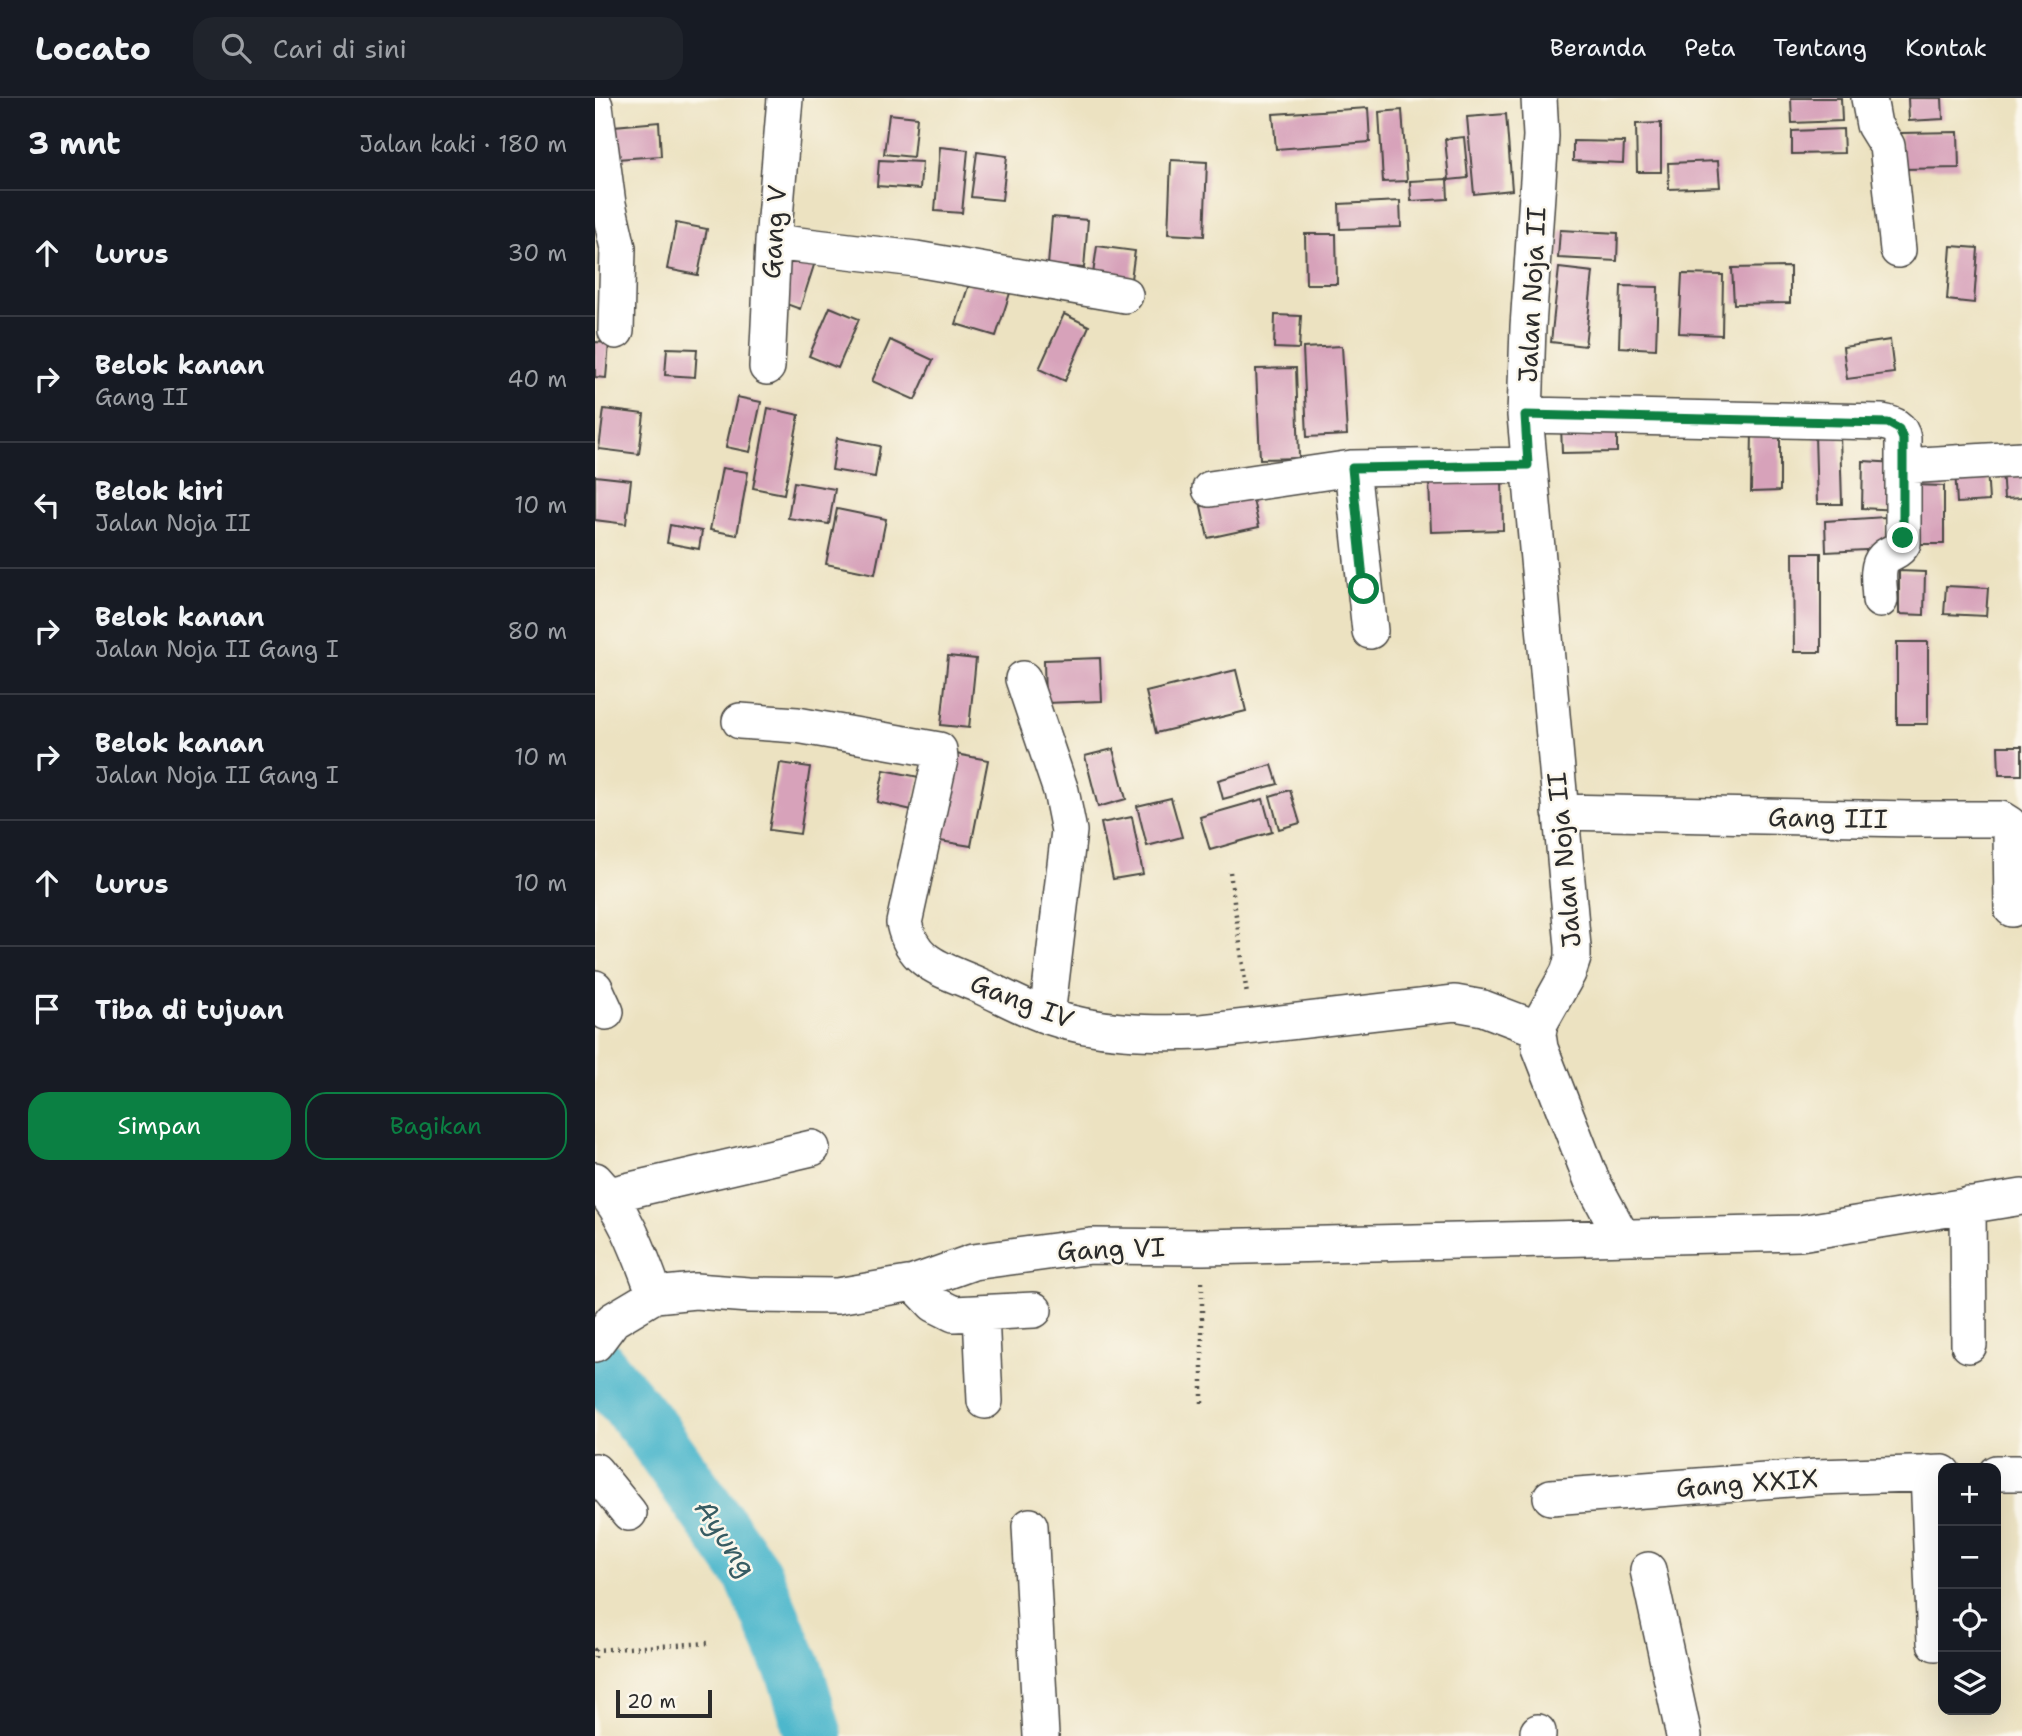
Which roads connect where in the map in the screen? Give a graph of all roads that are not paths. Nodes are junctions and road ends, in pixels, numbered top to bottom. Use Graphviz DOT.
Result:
graph roads {
  1 [pos="785,98"];
  2 [pos="1539,98"];
  3 [pos="1869,98"];
  4 [pos="595,106"];
  5 [pos="773,242"];
  6 [pos="1898,250"];
  7 [pos="1125,295"];
  8 [pos="616,331"];
  9 [pos="767,367"];
  10 [pos="1525,415"];
  11 [pos="2022,459"];
  12 [pos="1528,465"];
  13 [pos="1904,466"];
  14 [pos="1352,468"];
  15 [pos="1210,489"];
  16 [pos="1879,600"];
  17 [pos="1370,631"];
  18 [pos="1023,679"];
  19 [pos="740,721"];
  20 [pos="1560,812"];
  21 [pos="2013,909"];
  22 [pos="1047,1016"];
  23 [pos="1538,1029"];
  24 [pos="812,1149"];
  25 [pos="602,1187"];
  26 [pos="2022,1198"];
  27 [pos="1968,1205"];
  28 [pos="1622,1237"];
  29 [pos="914,1283"];
  30 [pos="655,1295"];
  31 [pos="1034,1310"];
  32 [pos="981,1314"];
  33 [pos="604,1332"];
  34 [pos="1969,1345"];
  35 [pos="985,1401"];
  36 [pos="595,1471"];
  37 [pos="1935,1473"];
  38 [pos="2001,1473"];
  39 [pos="2022,1473"];
  40 [pos="1551,1497"];
  41 [pos="629,1513"];
  42 [pos="1030,1525"];
  43 [pos="1648,1570"];
  44 [pos="1935,1643"];
  45 [pos="1041,1736"];
  46 [pos="1684,1736"];
  1 -- 5 [label="street, Gang V"];
  2 -- 10 [label="street, Jalan Noja II"];
  3 -- 6 [label="street"];
  4 -- 8 [label="street"];
  5 -- 7 [label="street"];
  5 -- 9 [label="street, Gang V"];
  10 -- 12 [label="street, Jalan Noja II"];
  10 -- 13 [label="street"];
  11 -- 13 [label="street"];
  12 -- 14 [label="street"];
  12 -- 20 [label="street, Jalan Noja II"];
  13 -- 16 [label="street"];
  14 -- 15 [label="street"];
  14 -- 17 [label="street"];
  18 -- 22 [label="street"];
  19 -- 22 [label="street, Gang IV"];
  20 -- 21 [label="street, Gang III"];
  20 -- 23 [label="street, Jalan Noja II"];
  22 -- 23 [label="street, Gang IV"];
  23 -- 28 [label="street"];
  24 -- 25 [label="street"];
  25 -- 30 [label="street"];
  26 -- 27 [label="street"];
  27 -- 28 [label="street"];
  27 -- 34 [label="street"];
  28 -- 29 [label="street, Gang VI"];
  29 -- 30 [label="street, Gang VI"];
  29 -- 32 [label="street"];
  30 -- 33 [label="street, Gang VI"];
  31 -- 32 [label="street"];
  32 -- 35 [label="street"];
  36 -- 41 [label="street"];
  37 -- 40 [label="street, Gang XXIX"];
  37 -- 44 [label="street"];
  38 -- 39 [label="street"];
  42 -- 45 [label="street"];
  43 -- 46 [label="street"];
}
